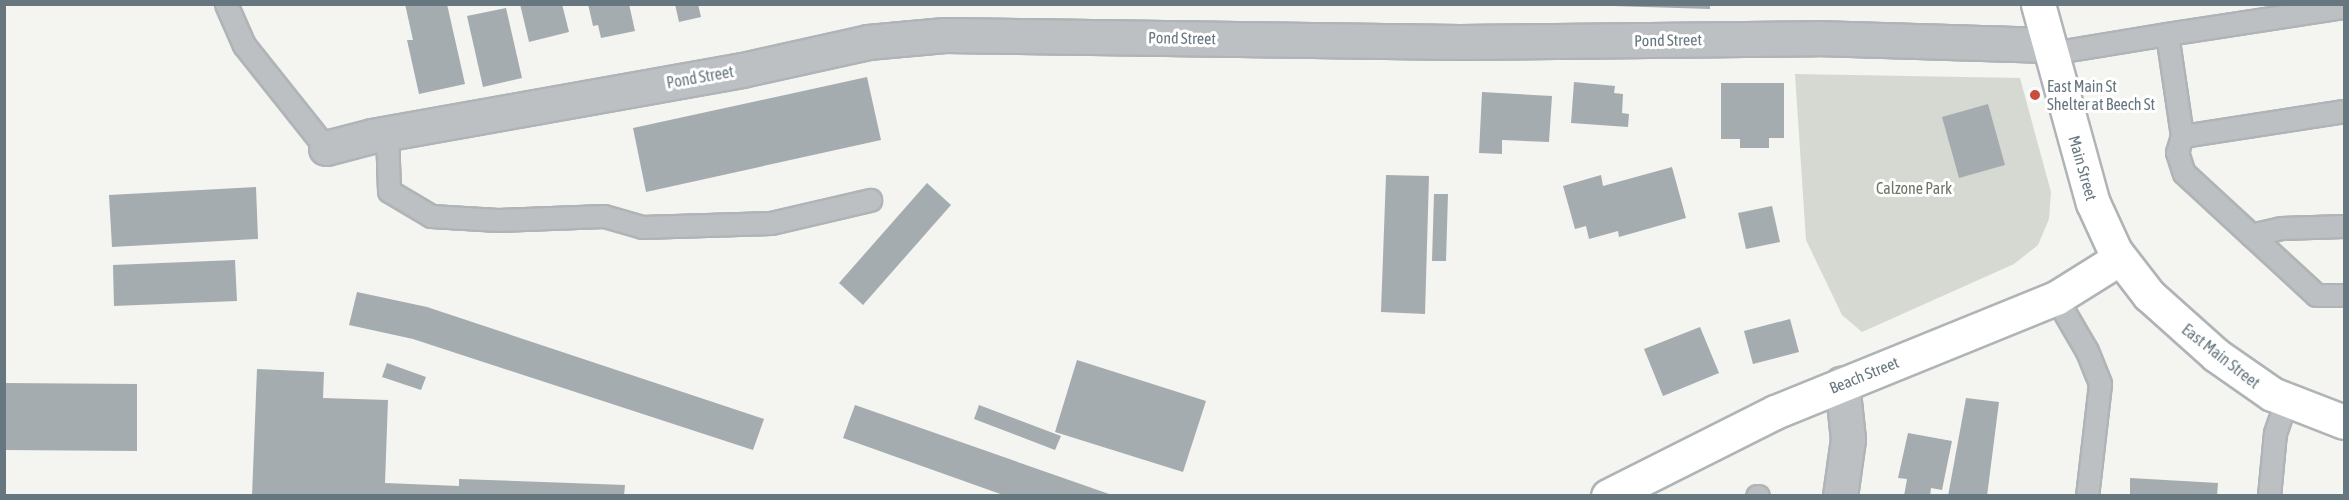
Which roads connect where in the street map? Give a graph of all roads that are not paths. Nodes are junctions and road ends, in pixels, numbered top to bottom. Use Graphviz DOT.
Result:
graph roads {
  1 [pos="226,4"];
  2 [pos="2038,4"];
  3 [pos="2344,7"];
  4 [pos="2167,34"];
  5 [pos="2050,49"];
  6 [pos="2344,111"];
  7 [pos="387,133"];
  8 [pos="2182,136"];
  9 [pos="326,148"];
  10 [pos="870,201"];
  11 [pos="2344,226"];
  12 [pos="2251,235"];
  13 [pos="2120,258"];
  14 [pos="2344,295"];
  15 [pos="2056,298"];
  16 [pos="1842,383"];
  17 [pos="2286,401"];
  18 [pos="2344,422"];
  19 [pos="1608,495"];
  20 [pos="1840,495"];
  21 [pos="2087,495"];
  22 [pos="2269,495"];
  1 -- 9 [label="lane"];
  2 -- 5 [label="main road, Main Street"];
  3 -- 4 [label="lane"];
  4 -- 5 [label="lane"];
  4 -- 8 [label="lane"];
  5 -- 7 [label="street, Pond Street"];
  5 -- 13 [label="main road, Main Street"];
  6 -- 8 [label="lane"];
  7 -- 9 [label="street, Pond Street"];
  7 -- 10 [label="lane"];
  8 -- 12 [label="lane"];
  11 -- 12 [label="lane"];
  12 -- 14 [label="lane"];
  13 -- 15 [label="main road, Beach Street"];
  13 -- 17 [label="main road, East Main Street"];
  15 -- 16 [label="main road, Beach Street"];
  15 -- 21 [label="lane"];
  16 -- 19 [label="main road, Beach Street"];
  16 -- 20 [label="street"];
  17 -- 18 [label="main road, East Main Street"];
  17 -- 22 [label="lane"];
}
